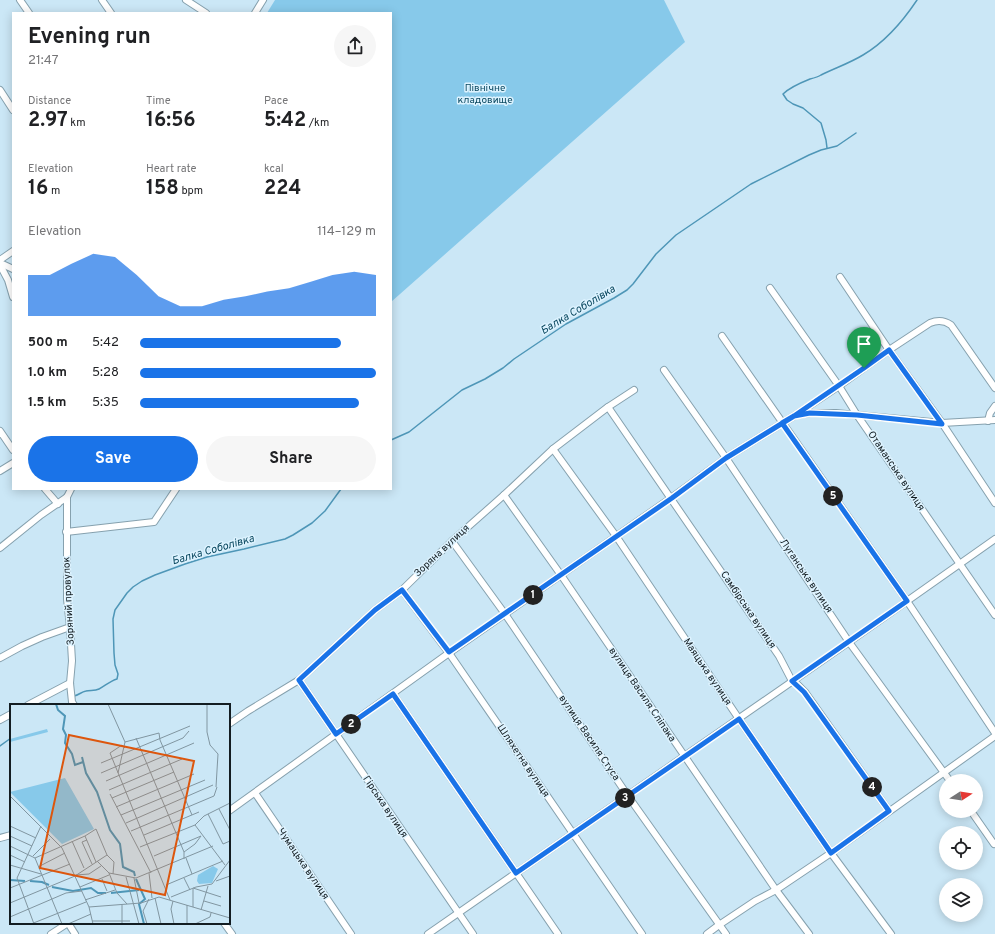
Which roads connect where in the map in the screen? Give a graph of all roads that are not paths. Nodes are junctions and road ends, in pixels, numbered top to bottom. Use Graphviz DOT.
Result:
graph roads {
  1 [pos="20,0"];
  2 [pos="102,0"];
  3 [pos="186,0"];
  4 [pos="263,0"];
  5 [pos="28,12"];
  6 [pos="110,12"];
  7 [pos="204,12"];
  8 [pos="256,12"];
  9 [pos="0,90"];
  10 [pos="12,108"];
  11 [pos="12,252"];
  12 [pos="0,263"];
  13 [pos="12,269"];
  14 [pos="840,277"];
  15 [pos="770,288"];
  16 [pos="12,294"];
  17 [pos="722,336"];
  18 [pos="889,350"];
  19 [pos="664,370"];
  20 [pos="838,386"];
  21 [pos="995,388"];
  22 [pos="634,390"];
  23 [pos="995,406"];
  24 [pos="608,407"];
  25 [pos="857,415"];
  26 [pos="794,416"];
  27 [pos="995,420"];
  28 [pos="988,421"];
  29 [pos="782,423"];
  30 [pos="942,424"];
  31 [pos="0,431"];
  32 [pos="12,449"];
  33 [pos="553,449"];
  34 [pos="726,458"];
  35 [pos="12,464"];
  36 [pos="0,471"];
  37 [pos="46,490"];
  38 [pos="70,490"];
  39 [pos="175,490"];
  40 [pos="504,495"];
  41 [pos="67,497"];
  42 [pos="672,498"];
  43 [pos="995,503"];
  44 [pos="58,504"];
  45 [pos="66,532"];
  46 [pos="616,536"];
  47 [pos="995,539"];
  48 [pos="452,541"];
  49 [pos="0,548"];
  50 [pos="960,564"];
  51 [pos="561,575"];
  52 [pos="402,590"];
  53 [pos="907,601"];
  54 [pos="505,614"];
  55 [pos="995,615"];
  56 [pos="70,627"];
  57 [pos="849,642"];
  58 [pos="449,652"];
  59 [pos="0,658"];
  60 [pos="299,680"];
  61 [pos="792,681"];
  62 [pos="70,683"];
  63 [pos="393,694"];
  64 [pos="30,704"];
  65 [pos="73,704"];
  66 [pos="10,715"];
  67 [pos="739,719"];
  68 [pos="0,720"];
  69 [pos="230,723"];
  70 [pos="336,734"];
  71 [pos="995,734"];
  72 [pos="684,757"];
  73 [pos="944,773"];
  74 [pos="255,793"];
  75 [pos="628,796"];
  76 [pos="230,810"];
  77 [pos="889,811"];
  78 [pos="976,818"];
  79 [pos="573,834"];
  80 [pos="10,835"];
  81 [pos="0,838"];
  82 [pos="994,844"];
  83 [pos="831,853"];
  84 [pos="516,873"];
  85 [pos="776,890"];
  86 [pos="458,914"];
  87 [pos="66,924"];
  88 [pos="69,924"];
  89 [pos="225,924"];
  90 [pos="719,925"];
  91 [pos="51,934"];
  92 [pos="75,934"];
  93 [pos="232,934"];
  94 [pos="351,934"];
  95 [pos="428,934"];
  96 [pos="473,934"];
  97 [pos="558,934"];
  98 [pos="642,934"];
  99 [pos="707,934"];
  100 [pos="726,934"];
  101 [pos="809,934"];
  102 [pos="891,934"];
  1 -- 5 [label="street"];
  2 -- 6 [label="street"];
  3 -- 7 [label="street"];
  4 -- 8 [label="street"];
  9 -- 10 [label="street"];
  11 -- 12 [label="street"];
  12 -- 13 [label="street"];
  12 -- 16 [label="street"];
  14 -- 18 [label="street"];
  15 -- 20 [label="street, Отаманська вулиця"];
  17 -- 29 [label="street"];
  18 -- 20 [label="street"];
  18 -- 21 [label="street"];
  18 -- 30 [label="street"];
  19 -- 34 [label="street, Луганська вулиця"];
  20 -- 25 [label="street, Отаманська вулиця"];
  20 -- 26 [label="street"];
  22 -- 24 [label="street, Зоряна вулиця"];
  23 -- 28 [label="street"];
  24 -- 33 [label="street, Зоряна вулиця"];
  24 -- 42 [label="street, Самбірська вулиця"];
  25 -- 26 [label="street"];
  25 -- 30 [label="street"];
  25 -- 50 [label="street, Отаманська вулиця"];
  26 -- 29 [label="street"];
  27 -- 28 [label="street"];
  28 -- 30 [label="street"];
  29 -- 34 [label="street"];
  29 -- 53 [label="street"];
  30 -- 43 [label="street"];
  31 -- 32 [label="street"];
  33 -- 40 [label="street, Зоряна вулиця"];
  33 -- 46 [label="street, Маяцька вулиця"];
  34 -- 42 [label="street"];
  34 -- 57 [label="street, Луганська вулиця"];
  35 -- 36 [label="street"];
  37 -- 44 [label="street"];
  38 -- 41 [label="street"];
  39 -- 45 [label="street"];
  40 -- 48 [label="street, Зоряна вулиця"];
  40 -- 51 [label="street, вулиця Василя Сліпака"];
  41 -- 44 [label="street"];
  41 -- 45 [label="street, Зоряний провулок"];
  42 -- 46 [label="street"];
  42 -- 61 [label="street, Самбірська вулиця"];
  44 -- 49 [label="street"];
  45 -- 56 [label="street, Зоряний провулок"];
  46 -- 51 [label="street"];
  46 -- 67 [label="street, Маяцька вулиця"];
  47 -- 50 [label="street"];
  48 -- 52 [label="street, Зоряна вулиця"];
  48 -- 54 [label="street, вулиця Василя Стуса"];
  50 -- 53 [label="street"];
  50 -- 55 [label="street, Отаманська вулиця"];
  51 -- 54 [label="street"];
  51 -- 72 [label="street, вулиця Василя Сліпака"];
  52 -- 58 [label="street, Шляхетна вулиця"];
  52 -- 60 [label="street, Зоряна вулиця"];
  53 -- 57 [label="street"];
  53 -- 71 [label="street"];
  54 -- 58 [label="street"];
  54 -- 75 [label="street, вулиця Василя Стуса"];
  56 -- 59 [label="street"];
  56 -- 62 [label="street, Зоряний провулок"];
  57 -- 61 [label="street"];
  57 -- 73 [label="street, Луганська вулиця"];
  58 -- 63 [label="street"];
  58 -- 79 [label="street, Шляхетна вулиця"];
  60 -- 69 [label="street, Зоряна вулиця"];
  60 -- 70 [label="street, Гірська вулиця"];
  61 -- 67 [label="street"];
  61 -- 77 [label="street, Самбірська вулиця"];
  62 -- 64 [label="street"];
  62 -- 65 [label="street, Зоряний провулок"];
  63 -- 70 [label="street"];
  63 -- 84 [label="street"];
  66 -- 68 [label="street"];
  67 -- 72 [label="street"];
  67 -- 83 [label="street, Маяцька вулиця"];
  70 -- 74 [label="street"];
  70 -- 86 [label="street, Гірська вулиця"];
  71 -- 73 [label="street"];
  72 -- 75 [label="street"];
  72 -- 85 [label="street, вулиця Василя Сліпака"];
  73 -- 77 [label="street"];
  74 -- 76 [label="street"];
  74 -- 94 [label="street, Чумацька вулиця"];
  75 -- 79 [label="street"];
  75 -- 90 [label="street, вулиця Василя Стуса"];
  77 -- 83 [label="street"];
  78 -- 82 [label="street"];
  79 -- 84 [label="street"];
  79 -- 98 [label="street, Шляхетна вулиця"];
  80 -- 81 [label="street"];
  83 -- 85 [label="street"];
  83 -- 102 [label="street, Маяцька вулиця"];
  84 -- 86 [label="street"];
  84 -- 97 [label="street"];
  85 -- 90 [label="street"];
  85 -- 101 [label="street, вулиця Василя Сліпака"];
  86 -- 95 [label="street"];
  86 -- 96 [label="street, Гірська вулиця"];
  87 -- 91 [label="street"];
  88 -- 92 [label="street"];
  89 -- 93 [label="street"];
  90 -- 99 [label="street"];
  90 -- 100 [label="street, вулиця Василя Стуса"];
}
